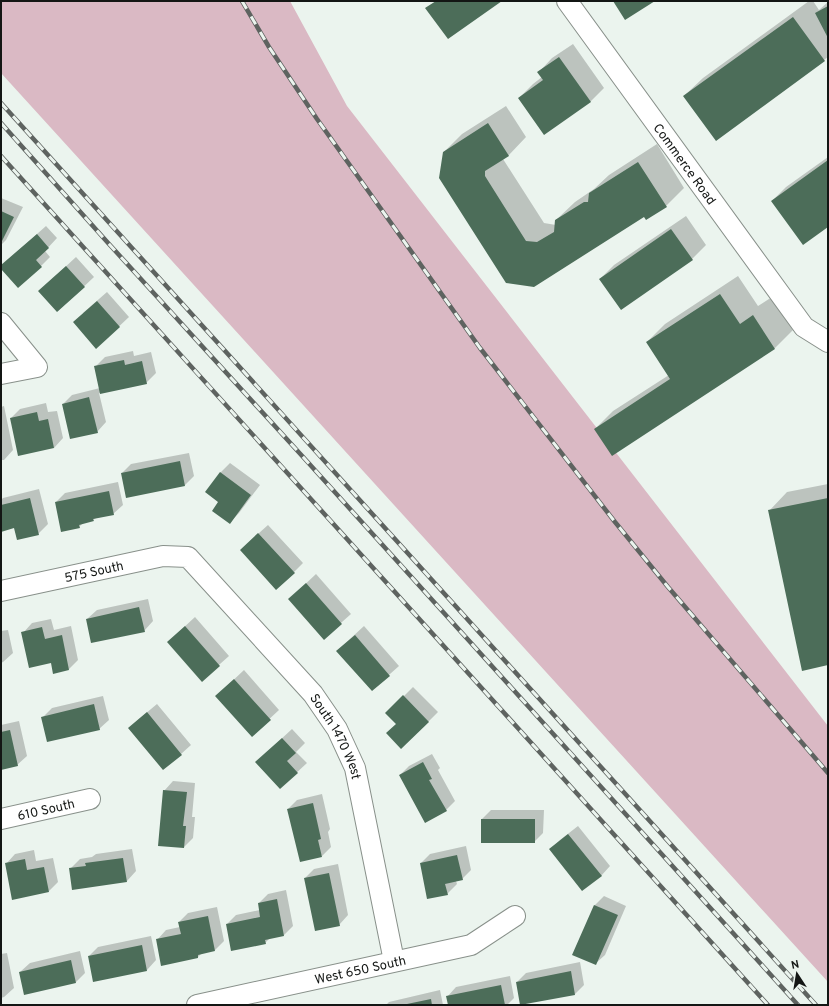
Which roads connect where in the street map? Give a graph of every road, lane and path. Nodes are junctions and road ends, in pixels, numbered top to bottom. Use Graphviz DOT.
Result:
graph roads {
  1 [pos="566,1"];
  2 [pos="1,323"];
  3 [pos="828,342"];
  4 [pos="1,374"];
  5 [pos="188,556"];
  6 [pos="1,591"];
  7 [pos="90,799"];
  8 [pos="1,819"];
  9 [pos="515,916"];
  10 [pos="394,961"];
  11 [pos="258,999"];
  12 [pos="197,1005"];
  1 -- 3 [label="street, Commerce Road"];
  2 -- 4 [label="street"];
  5 -- 6 [label="street, 575 South"];
  5 -- 10 [label="street, South 1470 West"];
  7 -- 8 [label="street, 610 South"];
  9 -- 10 [label="street, West 650 South"];
  10 -- 11 [label="street, West 650 South"];
  11 -- 12 [label="street, West 650 South"];
}
